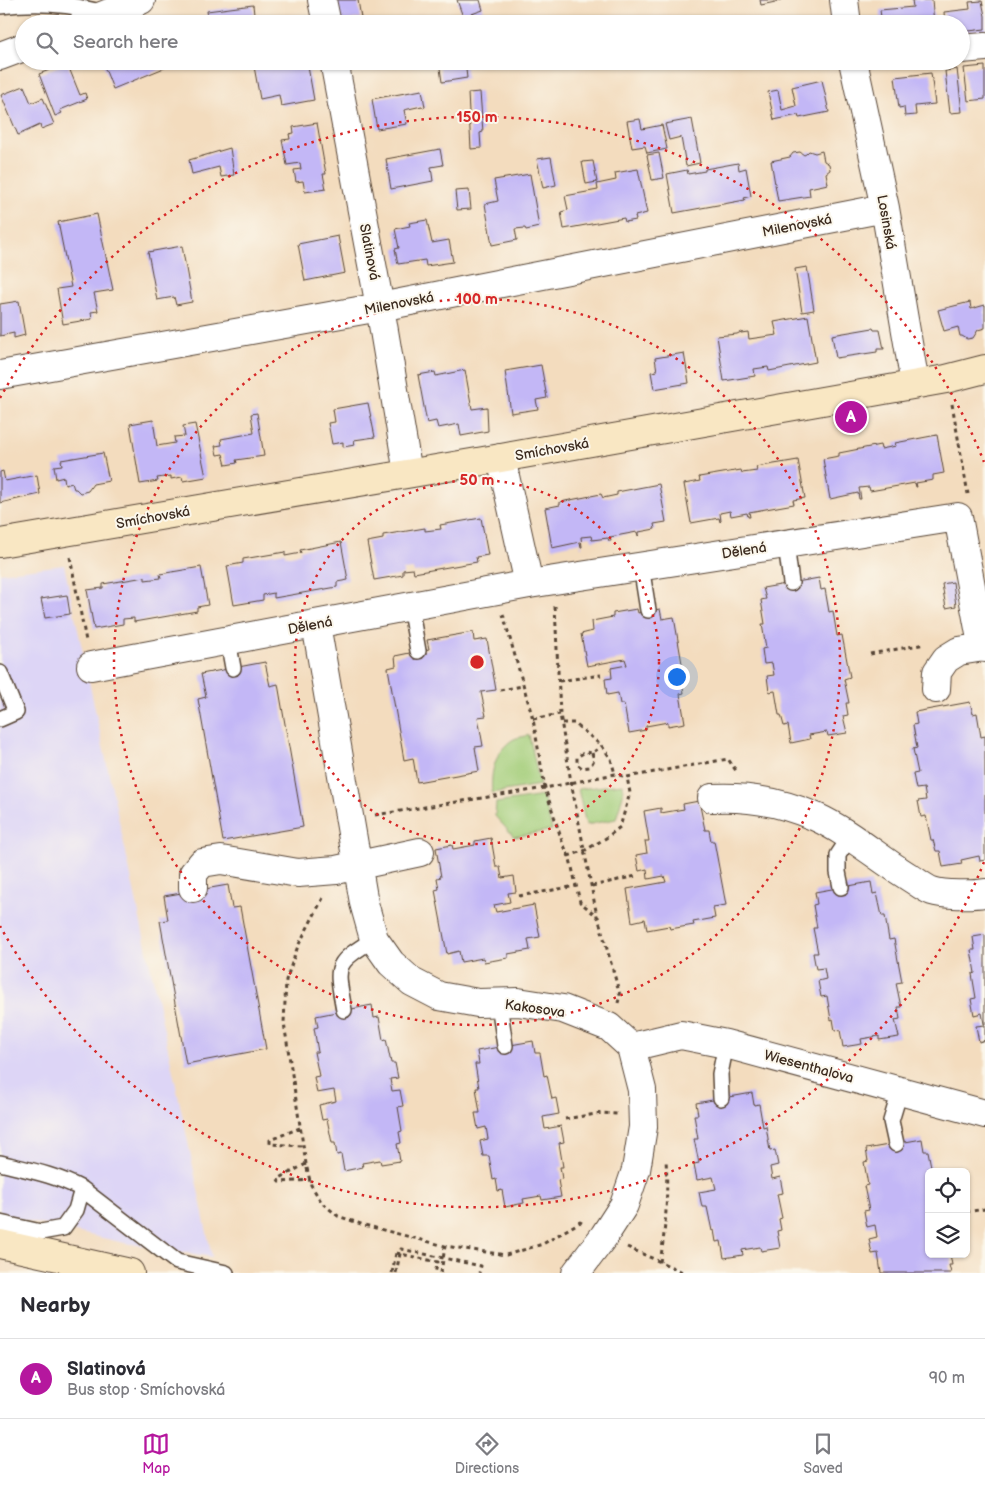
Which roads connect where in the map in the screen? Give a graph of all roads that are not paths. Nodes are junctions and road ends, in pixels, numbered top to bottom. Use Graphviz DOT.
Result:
graph roads {
  1 [pos="141,0"];
  2 [pos="322,0"];
  3 [pos="844,0"];
  4 [pos="0,6"];
  5 [pos="94,15"];
  6 [pos="104,15"];
  7 [pos="325,15"];
  8 [pos="846,15"];
  9 [pos="985,47"];
  10 [pos="970,48"];
  11 [pos="15,50"];
  12 [pos="0,56"];
  13 [pos="336,70"];
  14 [pos="855,70"];
  15 [pos="885,208"];
  16 [pos="380,307"];
  17 [pos="0,375"];
  18 [pos="983,375"];
  19 [pos="915,384"];
  20 [pos="500,458"];
  21 [pos="408,473"];
  22 [pos="0,543"];
  23 [pos="786,544"];
  24 [pos="641,566"];
  25 [pos="541,582"];
  26 [pos="791,583"];
  27 [pos="410,606"];
  28 [pos="648,610"];
  29 [pos="316,624"];
  30 [pos="228,640"];
  31 [pos="984,648"];
  32 [pos="418,651"];
  33 [pos="91,666"];
  34 [pos="232,668"];
  35 [pos="0,673"];
  36 [pos="936,689"];
  37 [pos="0,719"];
  38 [pos="712,798"];
  39 [pos="850,837"];
  40 [pos="420,852"];
  41 [pos="347,867"];
  42 [pos="841,887"];
  43 [pos="193,888"];
  44 [pos="985,893"];
  45 [pos="374,940"];
  46 [pos="499,1003"];
  47 [pos="344,1010"];
  48 [pos="726,1044"];
  49 [pos="505,1046"];
  50 [pos="631,1047"];
  51 [pos="900,1091"];
  52 [pos="721,1098"];
  53 [pos="985,1114"];
  54 [pos="896,1144"];
  55 [pos="0,1163"];
  56 [pos="82,1189"];
  57 [pos="0,1223"];
  58 [pos="0,1244"];
  59 [pos="130,1273"];
  60 [pos="226,1273"];
  61 [pos="576,1273"];
  1 -- 6 [label="street"];
  2 -- 7 [label="street"];
  3 -- 8 [label="street"];
  4 -- 5 [label="lane"];
  9 -- 10 [label="street"];
  11 -- 12 [label="street"];
  13 -- 16 [label="street, Slatinová"];
  14 -- 15 [label="street, Losinská"];
  15 -- 16 [label="street, Milenovská"];
  15 -- 19 [label="street, Losinská"];
  16 -- 17 [label="street, Milenovská"];
  16 -- 21 [label="street, Slatinová"];
  18 -- 19 [label="street, Smíchovská"];
  19 -- 20 [label="street, Smíchovská"];
  20 -- 21 [label="street, Smíchovská"];
  20 -- 25 [label="street"];
  21 -- 22 [label="street, Smíchovská"];
  23 -- 24 [label="street, Dělená"];
  23 -- 26 [label="lane"];
  23 -- 31 [label="street, Dělená"];
  24 -- 25 [label="street, Dělená"];
  24 -- 28 [label="lane"];
  25 -- 27 [label="street, Dělená"];
  27 -- 29 [label="street, Dělená"];
  27 -- 32 [label="lane"];
  29 -- 30 [label="street, Dělená"];
  29 -- 41 [label="street, Kakosova"];
  30 -- 33 [label="street, Dělená"];
  30 -- 34 [label="lane"];
  31 -- 36 [label="street"];
  35 -- 37 [label="lane"];
  38 -- 39 [label="street"];
  39 -- 42 [label="lane"];
  39 -- 44 [label="street"];
  40 -- 41 [label="street"];
  41 -- 43 [label="street"];
  41 -- 45 [label="street, Kakosova"];
  45 -- 46 [label="street, Kakosova"];
  45 -- 47 [label="lane"];
  46 -- 49 [label="lane"];
  46 -- 50 [label="street, Kakosova"];
  48 -- 50 [label="street, Wiesenthalova"];
  48 -- 51 [label="street, Wiesenthalova"];
  48 -- 52 [label="lane"];
  50 -- 61 [label="street"];
  51 -- 53 [label="street, Wiesenthalova"];
  51 -- 54 [label="lane"];
  55 -- 56 [label="lane"];
  56 -- 57 [label="lane"];
  56 -- 60 [label="lane"];
  58 -- 59 [label="street"];
}
